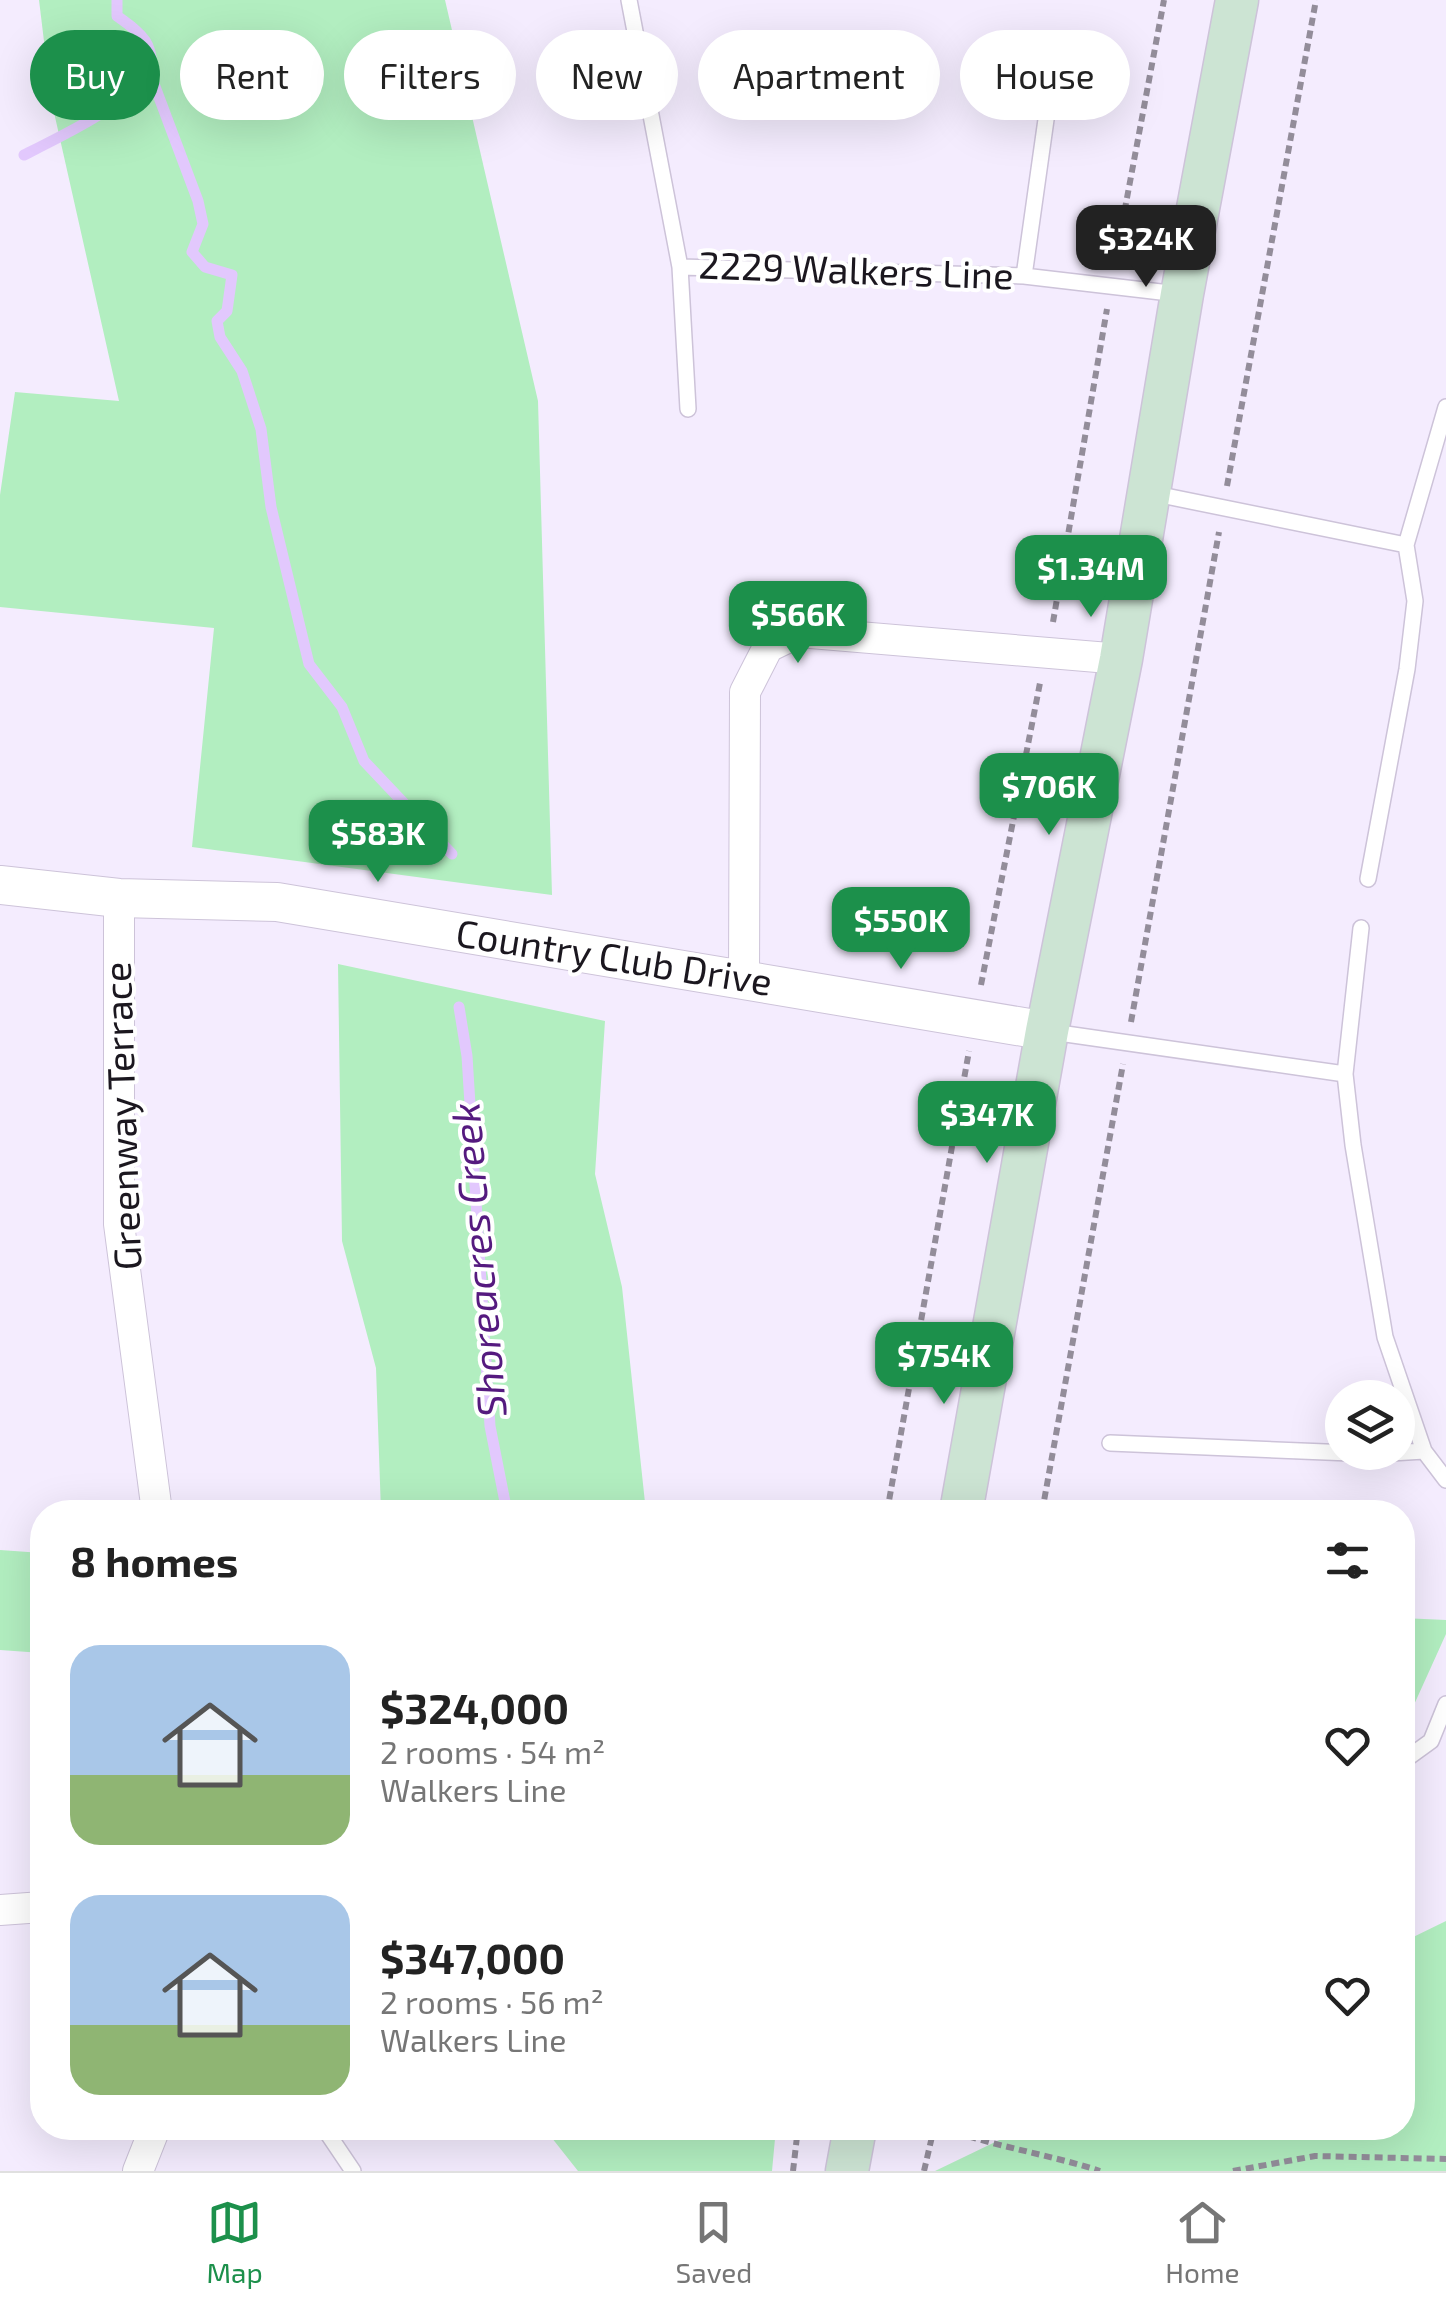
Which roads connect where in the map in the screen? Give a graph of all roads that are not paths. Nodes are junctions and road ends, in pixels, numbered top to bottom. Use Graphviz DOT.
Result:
graph roads {
  1 [pos="630,0"];
  2 [pos="1238,0"];
  3 [pos="1046,120"];
  4 [pos="680,267"];
  5 [pos="1024,276"];
  6 [pos="1182,294"];
  7 [pos="1446,408"];
  8 [pos="688,409"];
  9 [pos="1149,493"];
  10 [pos="1406,546"];
  11 [pos="1121,659"];
  12 [pos="1368,878"];
  13 [pos="0,885"];
  14 [pos="118,898"];
  15 [pos="1361,928"];
  16 [pos="744,980"];
  17 [pos="1048,1031"];
  18 [pos="1345,1074"];
  19 [pos="1110,1442"];
  20 [pos="1424,1452"];
  21 [pos="1446,1480"];
  22 [pos="155,1500"];
  23 [pos="964,1500"];
  24 [pos="1446,1704"];
  25 [pos="1415,1753"];
  26 [pos="30,1908"];
  27 [pos="0,1910"];
  28 [pos="150,2140"];
  29 [pos="332,2140"];
  30 [pos="852,2140"];
  31 [pos="138,2171"];
  32 [pos="353,2171"];
  33 [pos="847,2171"];
  1 -- 4 [label="lane, 2229 Walkers Line"];
  2 -- 6 [label="main road"];
  3 -- 5 [label="lane"];
  4 -- 5 [label="lane, 2229 Walkers Line"];
  4 -- 8 [label="lane"];
  5 -- 6 [label="lane, 2229 Walkers Line"];
  6 -- 9 [label="main road"];
  7 -- 10 [label="lane"];
  9 -- 10 [label="lane"];
  9 -- 11 [label="main road"];
  10 -- 12 [label="lane"];
  11 -- 16 [label="street"];
  11 -- 17 [label="main road"];
  13 -- 14 [label="street, Country Club Drive"];
  14 -- 16 [label="street, Country Club Drive"];
  14 -- 22 [label="street, Greenway Terrace"];
  15 -- 18 [label="lane"];
  16 -- 17 [label="street, Country Club Drive"];
  17 -- 18 [label="lane"];
  17 -- 23 [label="main road"];
  18 -- 20 [label="lane"];
  19 -- 20 [label="lane"];
  20 -- 21 [label="lane"];
  24 -- 25 [label="lane"];
  26 -- 27 [label="street"];
  28 -- 31 [label="street"];
  29 -- 32 [label="lane"];
  30 -- 33 [label="main road"];
}
